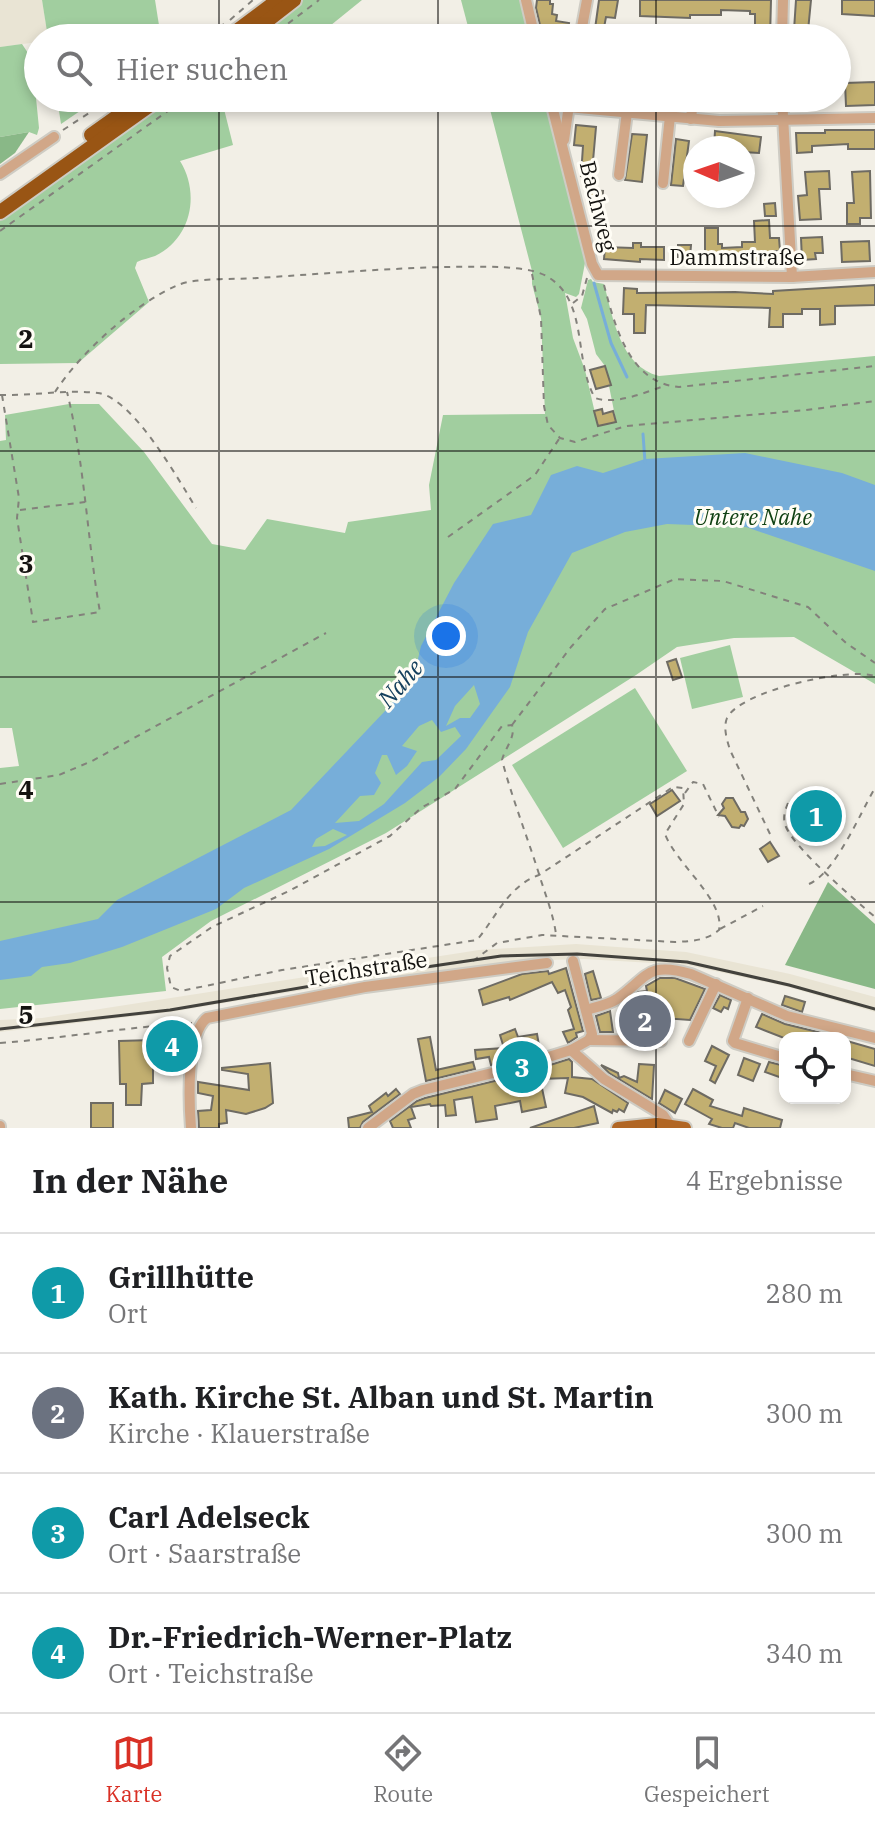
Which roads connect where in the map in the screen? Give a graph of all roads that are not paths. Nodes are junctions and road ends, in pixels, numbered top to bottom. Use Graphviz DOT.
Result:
graph roads {
  1 [pos="278,0"];
  2 [pos="294,0"];
  3 [pos="526,0"];
  4 [pos="587,0"];
  5 [pos="783,0"];
  6 [pos="246,24"];
  7 [pos="263,24"];
  8 [pos="532,24"];
  9 [pos="583,24"];
  10 [pos="782,24"];
  11 [pos="123,112"];
  12 [pos="140,112"];
  13 [pos="554,112"];
  14 [pos="568,112"];
  15 [pos="627,112"];
  16 [pos="692,112"];
  17 [pos="782,112"];
  18 [pos="670,116"];
  19 [pos="875,118"];
  20 [pos="691,119"];
  21 [pos="782,119"];
  22 [pos="54,137"];
  23 [pos="563,146"];
  24 [pos="0,174"];
  25 [pos="619,175"];
  26 [pos="663,183"];
  27 [pos="0,200"];
  28 [pos="0,212"];
  29 [pos="875,272"];
  30 [pos="598,275"];
  31 [pos="792,277"];
  32 [pos="573,961"];
  33 [pos="547,963"];
  34 [pos="716,984"];
  35 [pos="748,998"];
  36 [pos="586,1010"];
  37 [pos="875,1038"];
  38 [pos="589,1040"];
  39 [pos="661,1041"];
  40 [pos="689,1041"];
  41 [pos="571,1050"];
  42 [pos="779,1056"];
  43 [pos="851,1075"];
  44 [pos="875,1081"];
  45 [pos="669,1124"];
  46 [pos="645,1126"];
  47 [pos="191,1128"];
  48 [pos="368,1128"];
  49 [pos="618,1128"];
  50 [pos="685,1128"];
  1 -- 6 [label="highway"];
  2 -- 7 [label="highway"];
  3 -- 8 [label="street"];
  4 -- 9 [label="street"];
  5 -- 10 [label="street"];
  11 -- 27 [label="highway"];
  12 -- 28 [label="highway"];
  13 -- 23 [label="street, Bachweg"];
  14 -- 23 [label="street, Bachweg"];
  15 -- 18 [label="street"];
  15 -- 25 [label="street"];
  16 -- 20 [label="street"];
  17 -- 21 [label="street"];
  18 -- 20 [label="street"];
  18 -- 26 [label="street"];
  19 -- 21 [label="street"];
  20 -- 21 [label="street"];
  21 -- 31 [label="street"];
  22 -- 24 [label="street"];
  23 -- 30 [label="street, Bachweg"];
  29 -- 31 [label="street, Dammstraße"];
  30 -- 31 [label="street, Dammstraße"];
  32 -- 36 [label="street"];
  33 -- 47 [label="street, Teichstraße"];
  34 -- 35 [label="street"];
  34 -- 36 [label="street"];
  34 -- 40 [label="street"];
  35 -- 37 [label="street"];
  35 -- 42 [label="street"];
  36 -- 38 [label="street"];
  38 -- 39 [label="street"];
  38 -- 41 [label="street"];
  41 -- 45 [label="street"];
  41 -- 48 [label="street"];
  43 -- 44 [label="street"];
  45 -- 46 [label="main road"];
  45 -- 50 [label="main road"];
  46 -- 49 [label="main road"];
}
